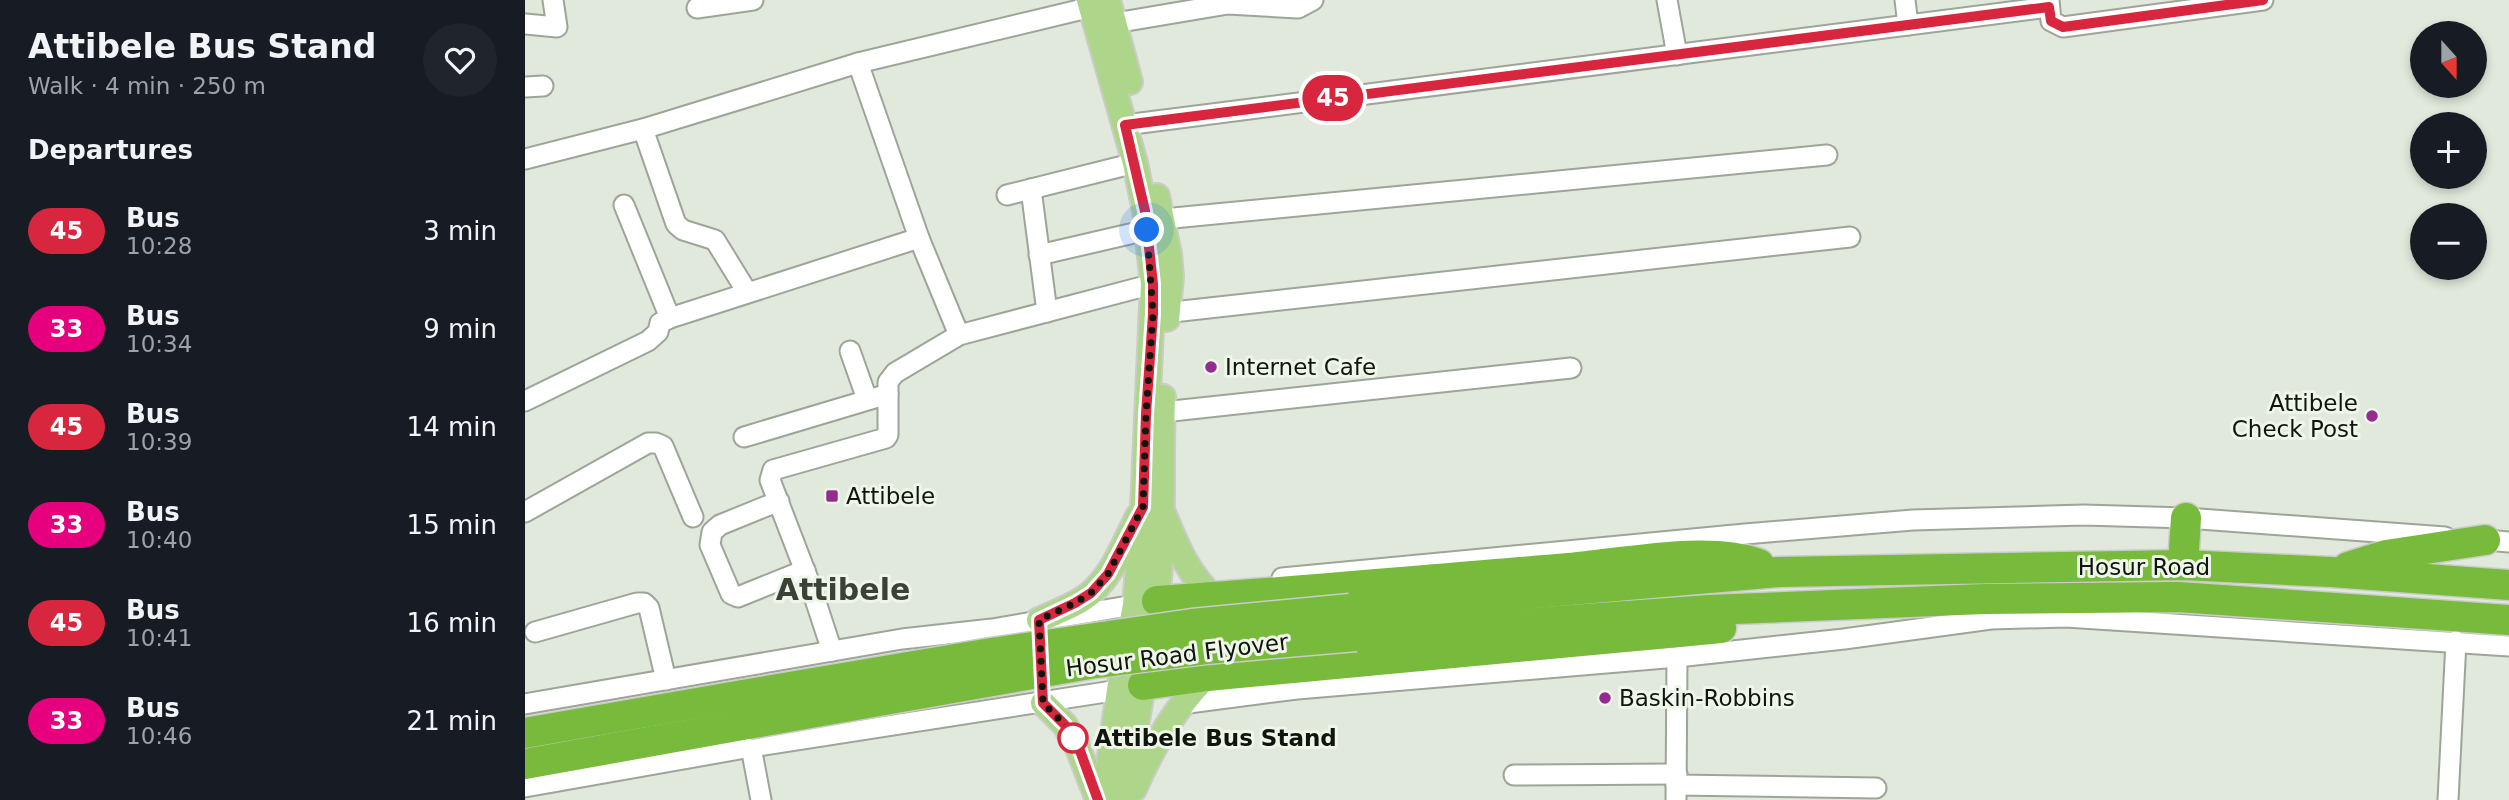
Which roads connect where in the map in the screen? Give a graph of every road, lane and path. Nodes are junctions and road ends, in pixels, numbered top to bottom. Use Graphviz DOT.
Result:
graph roads {
  1 [pos="553,0"];
  2 [pos="753,0"];
  3 [pos="1667,0"];
  4 [pos="1905,0"];
  5 [pos="2263,0"];
  6 [pos="1317,1"];
  7 [pos="2049,4"];
  8 [pos="1102,7"];
  9 [pos="698,8"];
  10 [pos="525,24"];
  11 [pos="1908,25"];
  12 [pos="1677,55"];
  13 [pos="858,63"];
  14 [pos="1133,124"];
  15 [pos="643,129"];
  16 [pos="1826,155"];
  17 [pos="525,159"];
  18 [pos="1135,163"];
  19 [pos="1031,189"];
  20 [pos="1007,195"];
  21 [pos="624,205"];
  22 [pos="1155,224"];
  23 [pos="1850,237"];
  24 [pos="919,238"];
  25 [pos="1039,255"];
  26 [pos="1162,283"];
  27 [pos="747,292"];
  28 [pos="1047,312"];
  29 [pos="1161,313"];
  30 [pos="670,318"];
  31 [pos="959,335"];
  32 [pos="850,351"];
  33 [pos="1571,368"];
  34 [pos="888,394"];
  35 [pos="867,399"];
  36 [pos="525,401"];
  37 [pos="1163,412"];
  38 [pos="744,437"];
  39 [pos="779,501"];
  40 [pos="1152,508"];
  41 [pos="525,512"];
  42 [pos="693,517"];
  43 [pos="2186,518"];
  44 [pos="2497,541"];
  45 [pos="2183,565"];
  46 [pos="805,570"];
  47 [pos="1779,572"];
  48 [pos="2331,572"];
  49 [pos="2509,585"];
  50 [pos="1213,597"];
  51 [pos="1146,603"];
  52 [pos="1795,606"];
  53 [pos="1039,620"];
  54 [pos="2509,620"];
  55 [pos="1353,623"];
  56 [pos="1007,626"];
  57 [pos="535,632"];
  58 [pos="2456,641"];
  59 [pos="2509,646"];
  60 [pos="832,651"];
  61 [pos="1677,657"];
  62 [pos="1207,676"];
  63 [pos="1295,679"];
  64 [pos="666,680"];
  65 [pos="1131,688"];
  66 [pos="1043,703"];
  67 [pos="525,704"];
  68 [pos="1181,704"];
  69 [pos="1017,707"];
  70 [pos="747,722"];
  71 [pos="525,733"];
  72 [pos="525,764"];
  73 [pos="1514,775"];
  74 [pos="1677,786"];
  75 [pos="525,787"];
  76 [pos="1876,788"];
  77 [pos="761,800"];
  78 [pos="1098,800"];
  79 [pos="1104,800"];
  80 [pos="1127,800"];
  81 [pos="2448,800"];
  1 -- 10 [label="street"];
  2 -- 9 [label="street"];
  3 -- 12 [label="street"];
  4 -- 11 [label="street"];
  5 -- 7 [label="street"];
  6 -- 8 [label="street"];
  7 -- 11 [label="street"];
  8 -- 13 [label="street"];
  8 -- 14 [label="main road"];
  11 -- 12 [label="street"];
  12 -- 14 [label="street"];
  13 -- 15 [label="street"];
  13 -- 24 [label="street"];
  14 -- 18 [label="main road"];
  14 -- 22 [label="main road"];
  15 -- 17 [label="street"];
  15 -- 27 [label="street"];
  16 -- 22 [label="street"];
  18 -- 19 [label="street"];
  18 -- 22 [label="main road"];
  19 -- 20 [label="street"];
  19 -- 25 [label="street"];
  21 -- 30 [label="street"];
  22 -- 25 [label="street"];
  22 -- 26 [label="main road"];
  23 -- 29 [label="street"];
  24 -- 27 [label="street"];
  24 -- 31 [label="street"];
  25 -- 28 [label="street"];
  26 -- 28 [label="street"];
  26 -- 29 [label="main road"];
  27 -- 30 [label="street"];
  28 -- 31 [label="street"];
  29 -- 37 [label="main road"];
  29 -- 40 [label="main road"];
  30 -- 36 [label="street"];
  31 -- 34 [label="street"];
  32 -- 35 [label="street"];
  33 -- 37 [label="street"];
  34 -- 35 [label="street"];
  34 -- 39 [label="street"];
  35 -- 38 [label="street"];
  37 -- 40 [label="main road"];
  39 -- 46 [label="street"];
  39 -- 46 [label="street"];
  40 -- 50 [label="main road"];
  40 -- 51 [label="main road"];
  40 -- 53 [label="main road"];
  41 -- 42 [label="street"];
  43 -- 44 [label="street"];
  43 -- 45 [label="highway"];
  43 -- 50 [label="street"];
  44 -- 48 [label="highway"];
  45 -- 47 [label="highway, Hosur Road"];
  45 -- 48 [label="highway, Hosur Road"];
  46 -- 60 [label="street"];
  47 -- 50 [label="highway"];
  47 -- 55 [label="highway, Hosur Road Flyover"];
  48 -- 49 [label="highway, Hosur Road"];
  50 -- 51 [label="highway"];
  50 -- 62 [label="street"];
  51 -- 53 [label="street"];
  51 -- 65 [label="main road"];
  52 -- 54 [label="highway, Hosur Road"];
  52 -- 55 [label="highway, Hosur Road Flyover"];
  52 -- 63 [label="highway"];
  53 -- 56 [label="street"];
  53 -- 66 [label="street"];
  55 -- 70 [label="highway, Hosur Road Flyover, bridge"];
  56 -- 60 [label="street"];
  56 -- 69 [label="street"];
  57 -- 64 [label="street"];
  58 -- 59 [label="street"];
  58 -- 61 [label="street"];
  58 -- 81 [label="street"];
  60 -- 64 [label="street"];
  61 -- 63 [label="street"];
  61 -- 74 [label="street"];
  62 -- 63 [label="highway"];
  62 -- 65 [label="highway"];
  62 -- 68 [label="main road"];
  63 -- 68 [label="street"];
  64 -- 67 [label="street"];
  65 -- 66 [label="street"];
  65 -- 79 [label="main road"];
  65 -- 80 [label="main road"];
  66 -- 69 [label="street"];
  66 -- 78 [label="main road"];
  68 -- 80 [label="main road"];
  69 -- 70 [label="street"];
  70 -- 71 [label="highway, Hosur Road Flyover"];
  70 -- 72 [label="highway, Hosur Road Flyover"];
  70 -- 75 [label="street"];
  70 -- 77 [label="street"];
  73 -- 74 [label="street"];
  74 -- 76 [label="street"];
}
